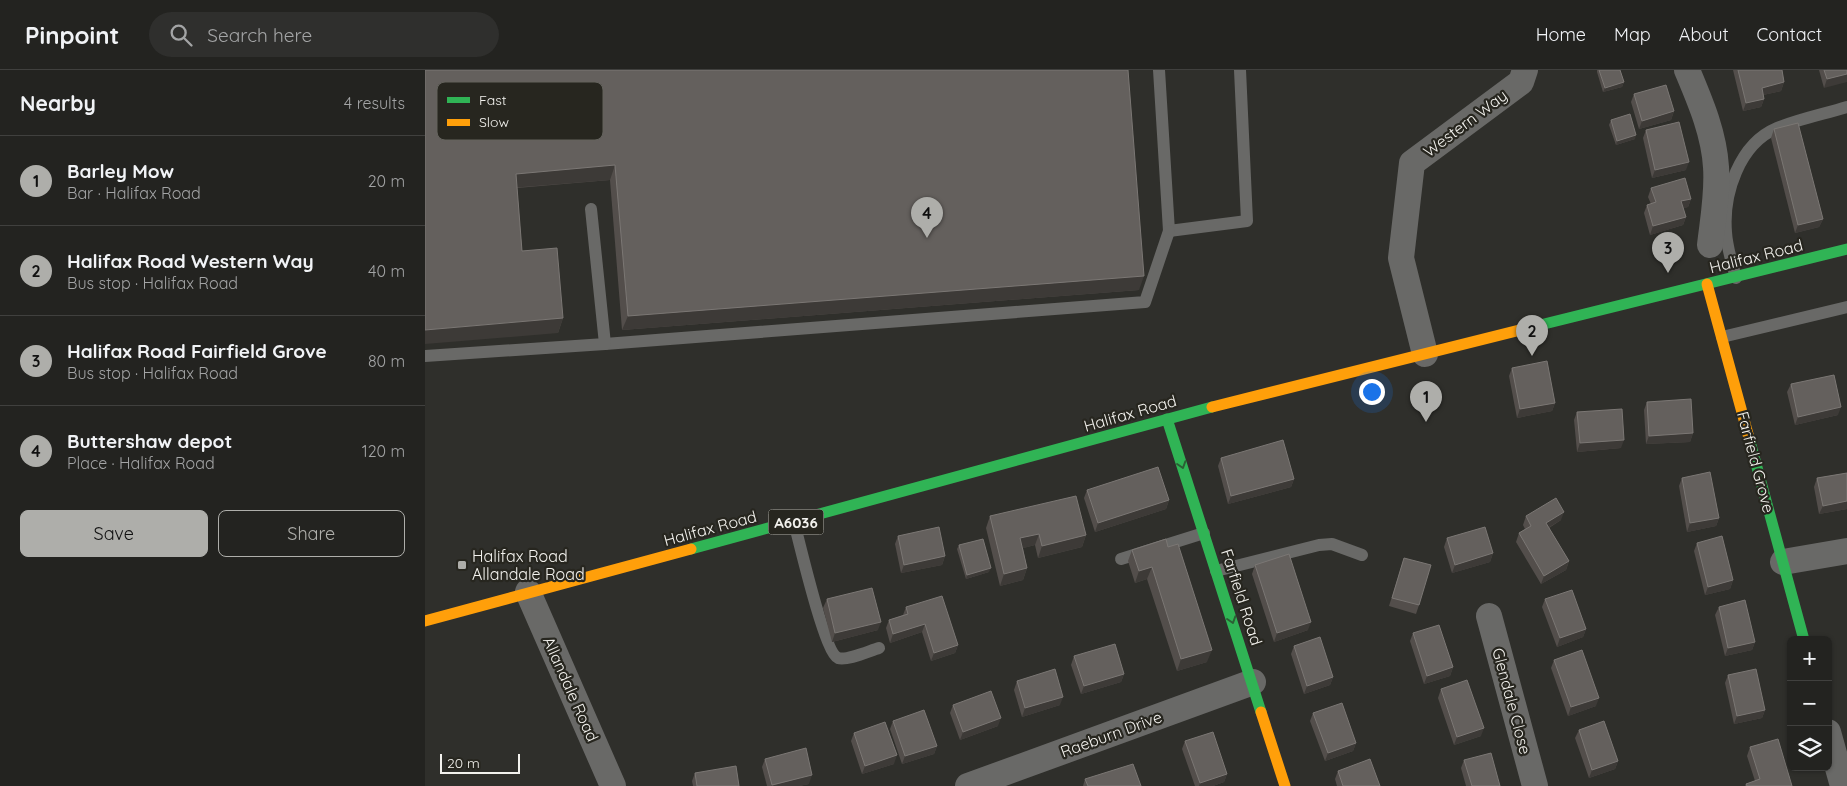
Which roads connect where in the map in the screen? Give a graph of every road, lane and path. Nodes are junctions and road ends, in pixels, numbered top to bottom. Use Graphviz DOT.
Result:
graph roads {
  1 [pos="1159,70"];
  2 [pos="1240,70"];
  3 [pos="1525,70"];
  4 [pos="1687,70"];
  5 [pos="1847,107"];
  6 [pos="591,209"];
  7 [pos="1169,231"];
  8 [pos="1710,244"];
  9 [pos="1847,249"];
  10 [pos="1735,278"];
  11 [pos="1707,284"];
  12 [pos="1847,307"];
  13 [pos="1722,337"];
  14 [pos="605,344"];
  15 [pos="1425,354"];
  16 [pos="425,356"];
  17 [pos="1167,419"];
  18 [pos="794,522"];
  19 [pos="1204,533"];
  20 [pos="1847,551"];
  21 [pos="1362,554"];
  22 [pos="1121,559"];
  23 [pos="1783,562"];
  24 [pos="1216,571"];
  25 [pos="528,592"];
  26 [pos="1489,616"];
  27 [pos="425,622"];
  28 [pos="1803,636"];
  29 [pos="879,648"];
  30 [pos="1253,682"];
  31 [pos="1832,746"];
  32 [pos="613,786"];
  33 [pos="968,786"];
  34 [pos="1285,786"];
  35 [pos="1535,786"];
  36 [pos="1843,786"];
  1 -- 7 [label="lane"];
  2 -- 7 [label="lane"];
  3 -- 15 [label="street, Western Way"];
  4 -- 8 [label="street"];
  5 -- 10 [label="lane"];
  6 -- 14 [label="lane"];
  7 -- 14 [label="lane"];
  9 -- 10 [label="main road, Halifax Road / A6036"];
  10 -- 11 [label="main road, Halifax Road / A6036"];
  11 -- 13 [label="main road, Farfield Grove"];
  11 -- 15 [label="main road, Halifax Road / A6036"];
  12 -- 13 [label="lane"];
  13 -- 23 [label="main road, Farfield Grove"];
  14 -- 16 [label="lane"];
  15 -- 17 [label="main road, Halifax Road / A6036"];
  17 -- 18 [label="main road, Halifax Road / A6036"];
  17 -- 19 [label="main road, Farfield Road, one-way"];
  18 -- 25 [label="main road, Halifax Road / A6036"];
  18 -- 29 [label="lane"];
  19 -- 22 [label="lane"];
  19 -- 24 [label="main road, Farfield Road"];
  20 -- 23 [label="street"];
  21 -- 24 [label="lane"];
  23 -- 28 [label="main road, Farfield Grove"];
  24 -- 30 [label="main road, Farfield Road, one-way"];
  25 -- 27 [label="main road, Halifax Road / A6036"];
  25 -- 32 [label="street, Allandale Road"];
  26 -- 35 [label="street, Glendale Close"];
  30 -- 33 [label="street, Raeburn Drive"];
  30 -- 34 [label="main road, Farfield Road"];
  31 -- 36 [label="street"];
}
